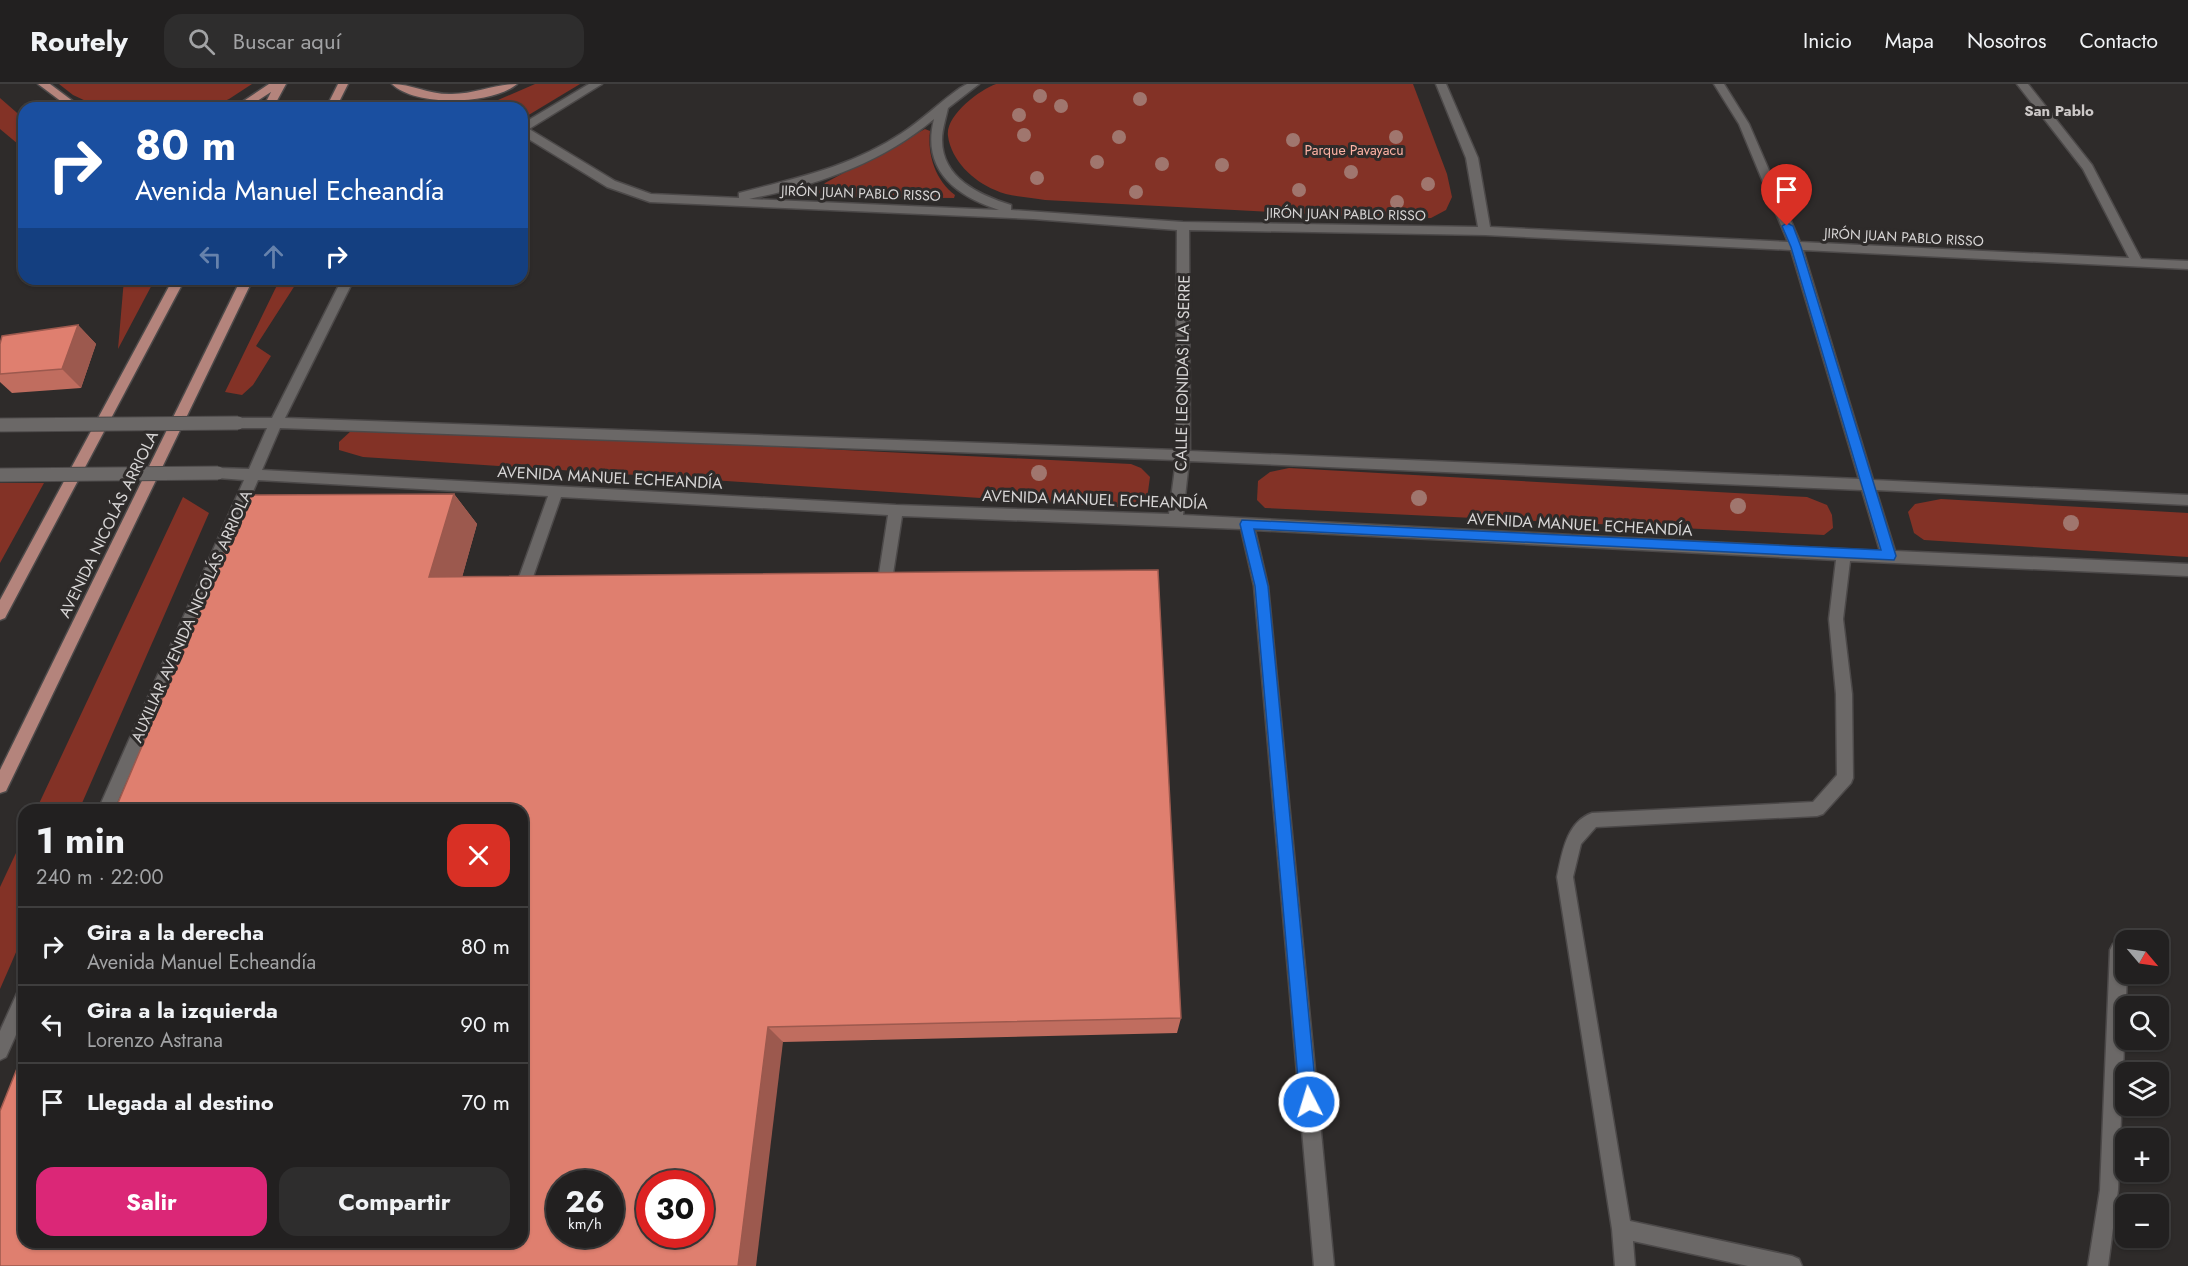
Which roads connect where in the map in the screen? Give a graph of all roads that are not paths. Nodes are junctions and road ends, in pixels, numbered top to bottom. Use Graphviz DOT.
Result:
graph roads {
  1 [pos="43,84"];
  2 [pos="279,84"];
  3 [pos="343,84"];
  4 [pos="397,84"];
  5 [pos="513,84"];
  6 [pos="597,84"];
  7 [pos="974,84"];
  8 [pos="1440,84"];
  9 [pos="1719,84"];
  10 [pos="2022,84"];
  11 [pos="68,102"];
  12 [pos="248,102"];
  13 [pos="271,102"];
  14 [pos="334,102"];
  15 [pos="942,108"];
  16 [pos="528,126"];
  17 [pos="528,134"];
  18 [pos="714,201"];
  19 [pos="1033,215"];
  20 [pos="1183,226"];
  21 [pos="1485,231"];
  22 [pos="1796,247"];
  23 [pos="2137,262"];
  24 [pos="2188,265"];
  25 [pos="176,285"];
  26 [pos="245,285"];
  27 [pos="345,285"];
  28 [pos="276,423"];
  29 [pos="0,425"];
  30 [pos="1183,454"];
  31 [pos="254,473"];
  32 [pos="0,475"];
  33 [pos="1866,484"];
  34 [pos="556,492"];
  35 [pos="2188,500"];
  36 [pos="896,510"];
  37 [pos="1176,520"];
  38 [pos="1247,524"];
  39 [pos="1844,555"];
  40 [pos="1889,556"];
  41 [pos="2188,570"];
  42 [pos="882,606"];
  43 [pos="522,609"];
  44 [pos="0,614"];
  45 [pos="0,786"];
  46 [pos="109,804"];
  47 [pos="2118,984"];
  48 [pos="18,1011"];
  49 [pos="0,1052"];
  50 [pos="1622,1229"];
  51 [pos="1324,1266"];
  52 [pos="1625,1266"];
  53 [pos="1792,1266"];
  54 [pos="2098,1266"];
  1 -- 11 [label="main road"];
  2 -- 12 [label="main road"];
  2 -- 13 [label="main road"];
  3 -- 14 [label="main road"];
  4 -- 5 [label="main road"];
  6 -- 16 [label="street"];
  7 -- 15 [label="street"];
  8 -- 21 [label="street"];
  9 -- 22 [label="street"];
  10 -- 23 [label="street"];
  15 -- 18 [label="street"];
  15 -- 19 [label="street"];
  17 -- 18 [label="street, JIRÓN JUAN PABLO RISSO"];
  18 -- 19 [label="street, JIRÓN JUAN PABLO RISSO"];
  19 -- 20 [label="street, JIRÓN JUAN PABLO RISSO"];
  20 -- 21 [label="street, JIRÓN JUAN PABLO RISSO"];
  20 -- 30 [label="street, CALLE LEONIDAS LA SERRE"];
  21 -- 22 [label="street, JIRÓN JUAN PABLO RISSO"];
  22 -- 23 [label="street, JIRÓN JUAN PABLO RISSO"];
  22 -- 33 [label="street"];
  23 -- 24 [label="street, JIRÓN JUAN PABLO RISSO"];
  25 -- 44 [label="main road"];
  26 -- 45 [label="main road, AVENIDA NICOLÁS ARRIOLA"];
  27 -- 28 [label="street, AUXILIAR AVENIDA NICOLÁS ARRIOLA"];
  28 -- 29 [label="street, bridge"];
  28 -- 30 [label="street"];
  28 -- 31 [label="street, AUXILIAR AVENIDA NICOLÁS ARRIOLA"];
  30 -- 33 [label="street"];
  30 -- 37 [label="street, CALLE LEONIDAS LA SERRE"];
  31 -- 32 [label="street, AVENIDA MANUEL ECHEANDÍA, bridge"];
  31 -- 34 [label="street, AVENIDA MANUEL ECHEANDÍA"];
  31 -- 46 [label="street, AUXILIAR AVENIDA NICOLÁS ARRIOLA"];
  33 -- 35 [label="street"];
  33 -- 40 [label="street"];
  34 -- 36 [label="street, AVENIDA MANUEL ECHEANDÍA"];
  34 -- 43 [label="street"];
  36 -- 37 [label="street, AVENIDA MANUEL ECHEANDÍA"];
  36 -- 42 [label="street"];
  37 -- 38 [label="street, AVENIDA MANUEL ECHEANDÍA"];
  38 -- 39 [label="street, AVENIDA MANUEL ECHEANDÍA"];
  38 -- 51 [label="street"];
  39 -- 40 [label="street, AVENIDA MANUEL ECHEANDÍA"];
  39 -- 50 [label="street"];
  40 -- 41 [label="street, AVENIDA MANUEL ECHEANDÍA"];
  47 -- 54 [label="street"];
  48 -- 49 [label="street"];
  50 -- 52 [label="street"];
  50 -- 53 [label="street"];
}
